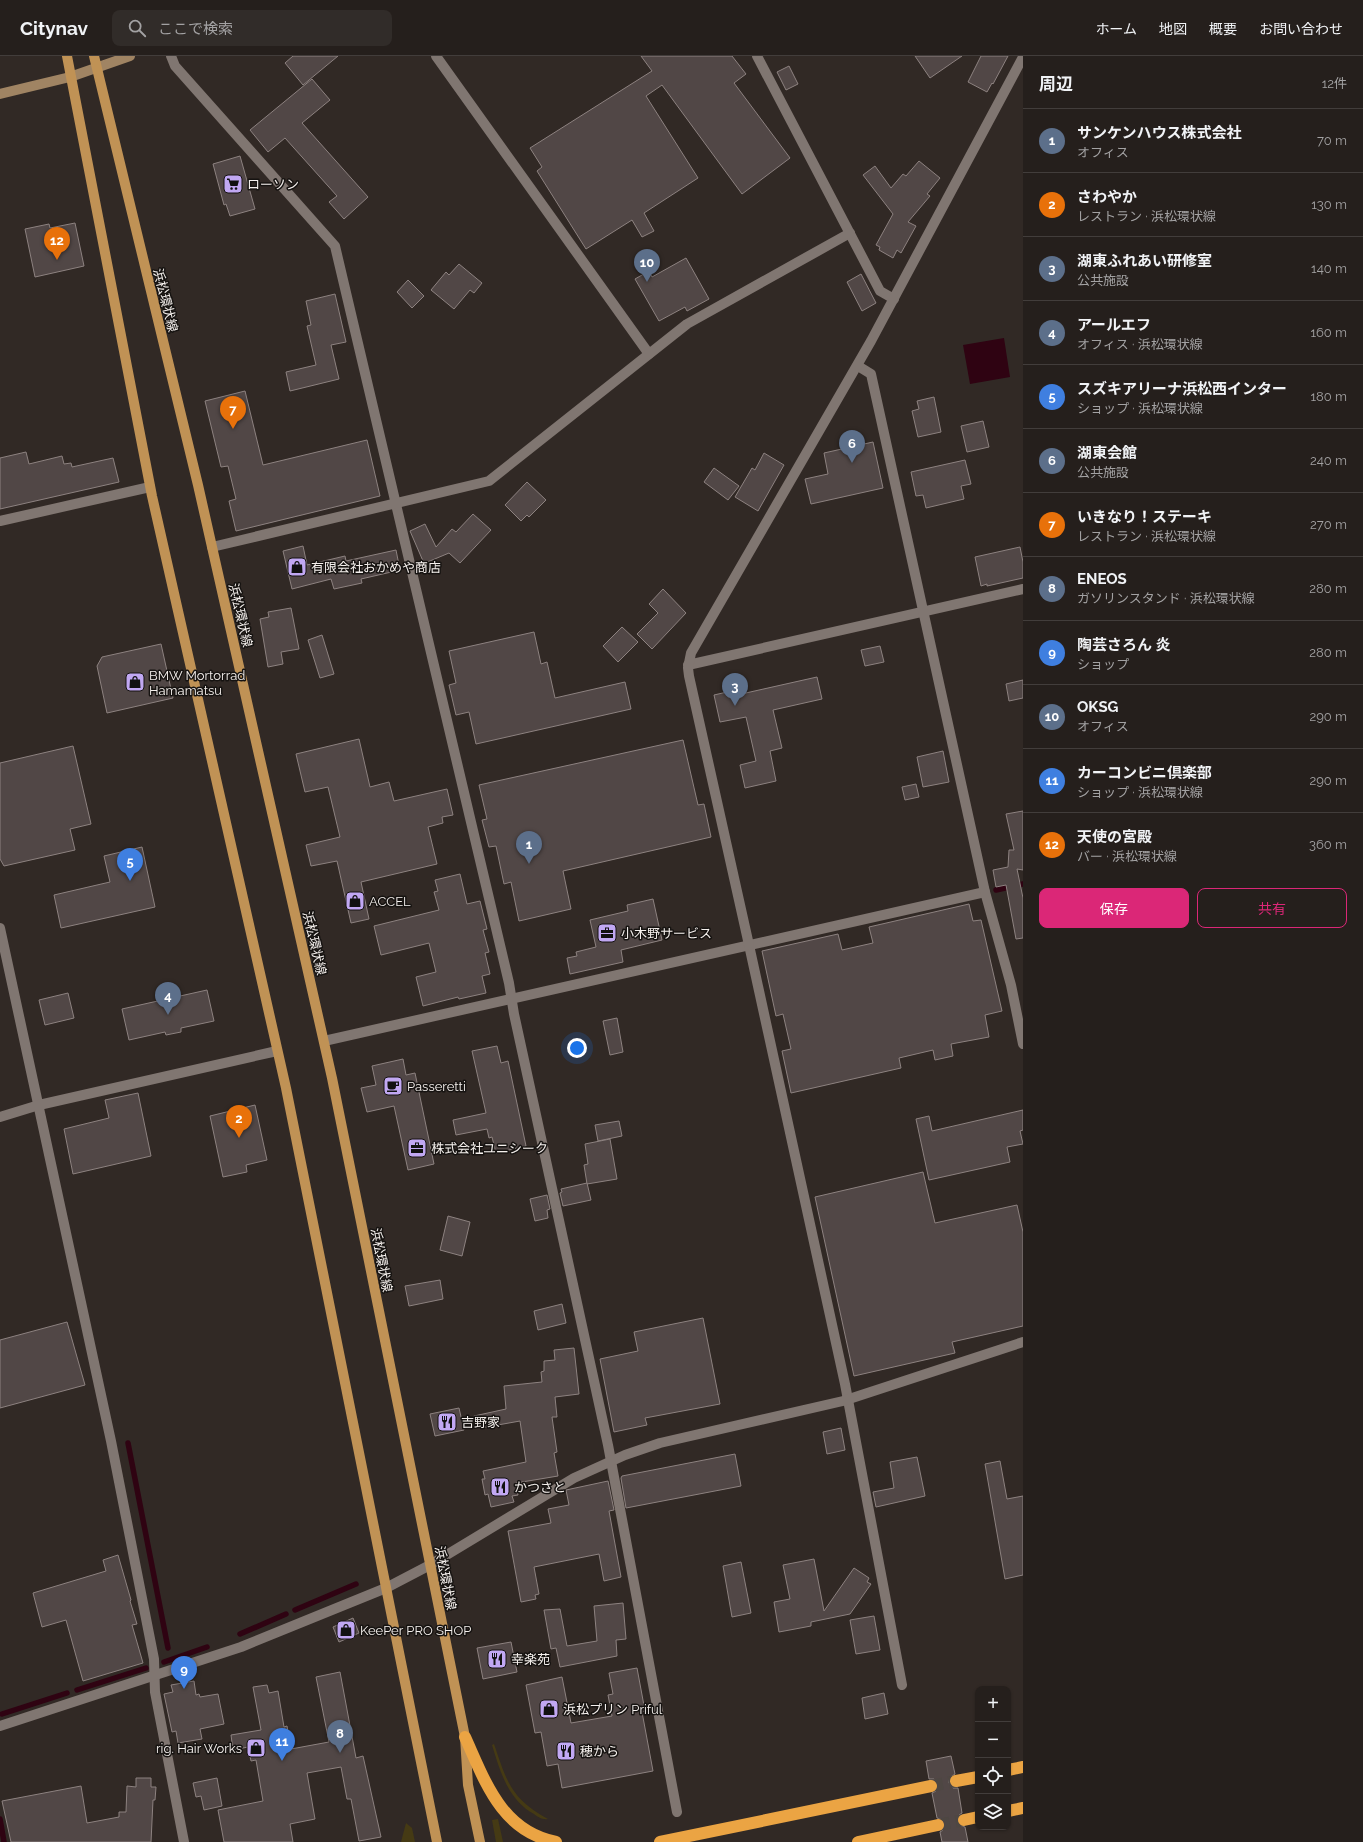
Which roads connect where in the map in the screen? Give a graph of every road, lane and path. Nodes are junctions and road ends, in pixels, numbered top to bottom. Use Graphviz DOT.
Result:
graph roads {
  1 [pos="67,56"];
  2 [pos="94,56"];
  3 [pos="130,56"];
  4 [pos="171,56"];
  5 [pos="436,56"];
  6 [pos="757,56"];
  7 [pos="1023,57"];
  8 [pos="96,68"];
  9 [pos="70,77"];
  10 [pos="0,94"];
  11 [pos="850,233"];
  12 [pos="894,299"];
  13 [pos="649,354"];
  14 [pos="858,366"];
  15 [pos="150,487"];
  16 [pos="396,503"];
  17 [pos="0,521"];
  18 [pos="212,547"];
  19 [pos="1023,590"];
  20 [pos="924,612"];
  21 [pos="688,665"];
  22 [pos="986,892"];
  23 [pos="0,928"];
  24 [pos="749,945"];
  25 [pos="511,998"];
  26 [pos="324,1041"];
  27 [pos="1023,1044"];
  28 [pos="277,1051"];
  29 [pos="39,1105"];
  30 [pos="0,1117"];
  31 [pos="1023,1342"];
  32 [pos="848,1399"];
  33 [pos="611,1460"];
  34 [pos="430,1565"];
  35 [pos="386,1588"];
  36 [pos="155,1676"];
  37 [pos="902,1685"];
  38 [pos="0,1726"];
  39 [pos="465,1737"];
  40 [pos="1023,1767"];
  41 [pos="1011,1769"];
  42 [pos="975,1777"];
  43 [pos="956,1781"];
  44 [pos="931,1786"];
  45 [pos="1023,1808"];
  46 [pos="1011,1810"];
  47 [pos="677,1812"];
  48 [pos="975,1818"];
  49 [pos="964,1820"];
  50 [pos="938,1825"];
  51 [pos="184,1842"];
  52 [pos="437,1842"];
  53 [pos="480,1842"];
  54 [pos="556,1842"];
  55 [pos="660,1842"];
  56 [pos="858,1842"];
  1 -- 9 [label="main road"];
  2 -- 8 [label="main road, 浜松環状線"];
  3 -- 8 [label="main road"];
  4 -- 16 [label="street"];
  5 -- 13 [label="street"];
  6 -- 11 [label="street"];
  7 -- 12 [label="street"];
  8 -- 9 [label="main road"];
  8 -- 18 [label="main road, 浜松環状線"];
  9 -- 10 [label="main road"];
  9 -- 15 [label="main road"];
  11 -- 12 [label="street"];
  11 -- 13 [label="street"];
  12 -- 14 [label="street"];
  13 -- 16 [label="street"];
  14 -- 20 [label="street"];
  14 -- 21 [label="street"];
  15 -- 17 [label="street"];
  15 -- 28 [label="main road"];
  16 -- 18 [label="street"];
  16 -- 25 [label="street"];
  18 -- 26 [label="main road, 浜松環状線"];
  19 -- 20 [label="street"];
  20 -- 21 [label="street"];
  20 -- 22 [label="street"];
  21 -- 24 [label="street"];
  22 -- 24 [label="street"];
  22 -- 27 [label="street"];
  23 -- 29 [label="street"];
  24 -- 25 [label="street"];
  24 -- 32 [label="street"];
  25 -- 26 [label="street"];
  25 -- 33 [label="street"];
  26 -- 34 [label="main road, 浜松環状線"];
  28 -- 29 [label="street"];
  28 -- 35 [label="main road"];
  29 -- 30 [label="street"];
  29 -- 36 [label="street"];
  31 -- 32 [label="street"];
  32 -- 33 [label="street"];
  32 -- 37 [label="street"];
  33 -- 34 [label="street"];
  33 -- 47 [label="street"];
  34 -- 35 [label="street"];
  34 -- 39 [label="main road, 浜松環状線"];
  35 -- 36 [label="street"];
  35 -- 52 [label="main road"];
  36 -- 38 [label="street"];
  36 -- 51 [label="street"];
  39 -- 53 [label="main road, 浜松環状線"];
  39 -- 54 [label="highway"];
  40 -- 41 [label="highway"];
  42 -- 43 [label="highway"];
  44 -- 55 [label="highway"];
  45 -- 46 [label="highway"];
  48 -- 49 [label="highway"];
  50 -- 56 [label="highway"];
}
